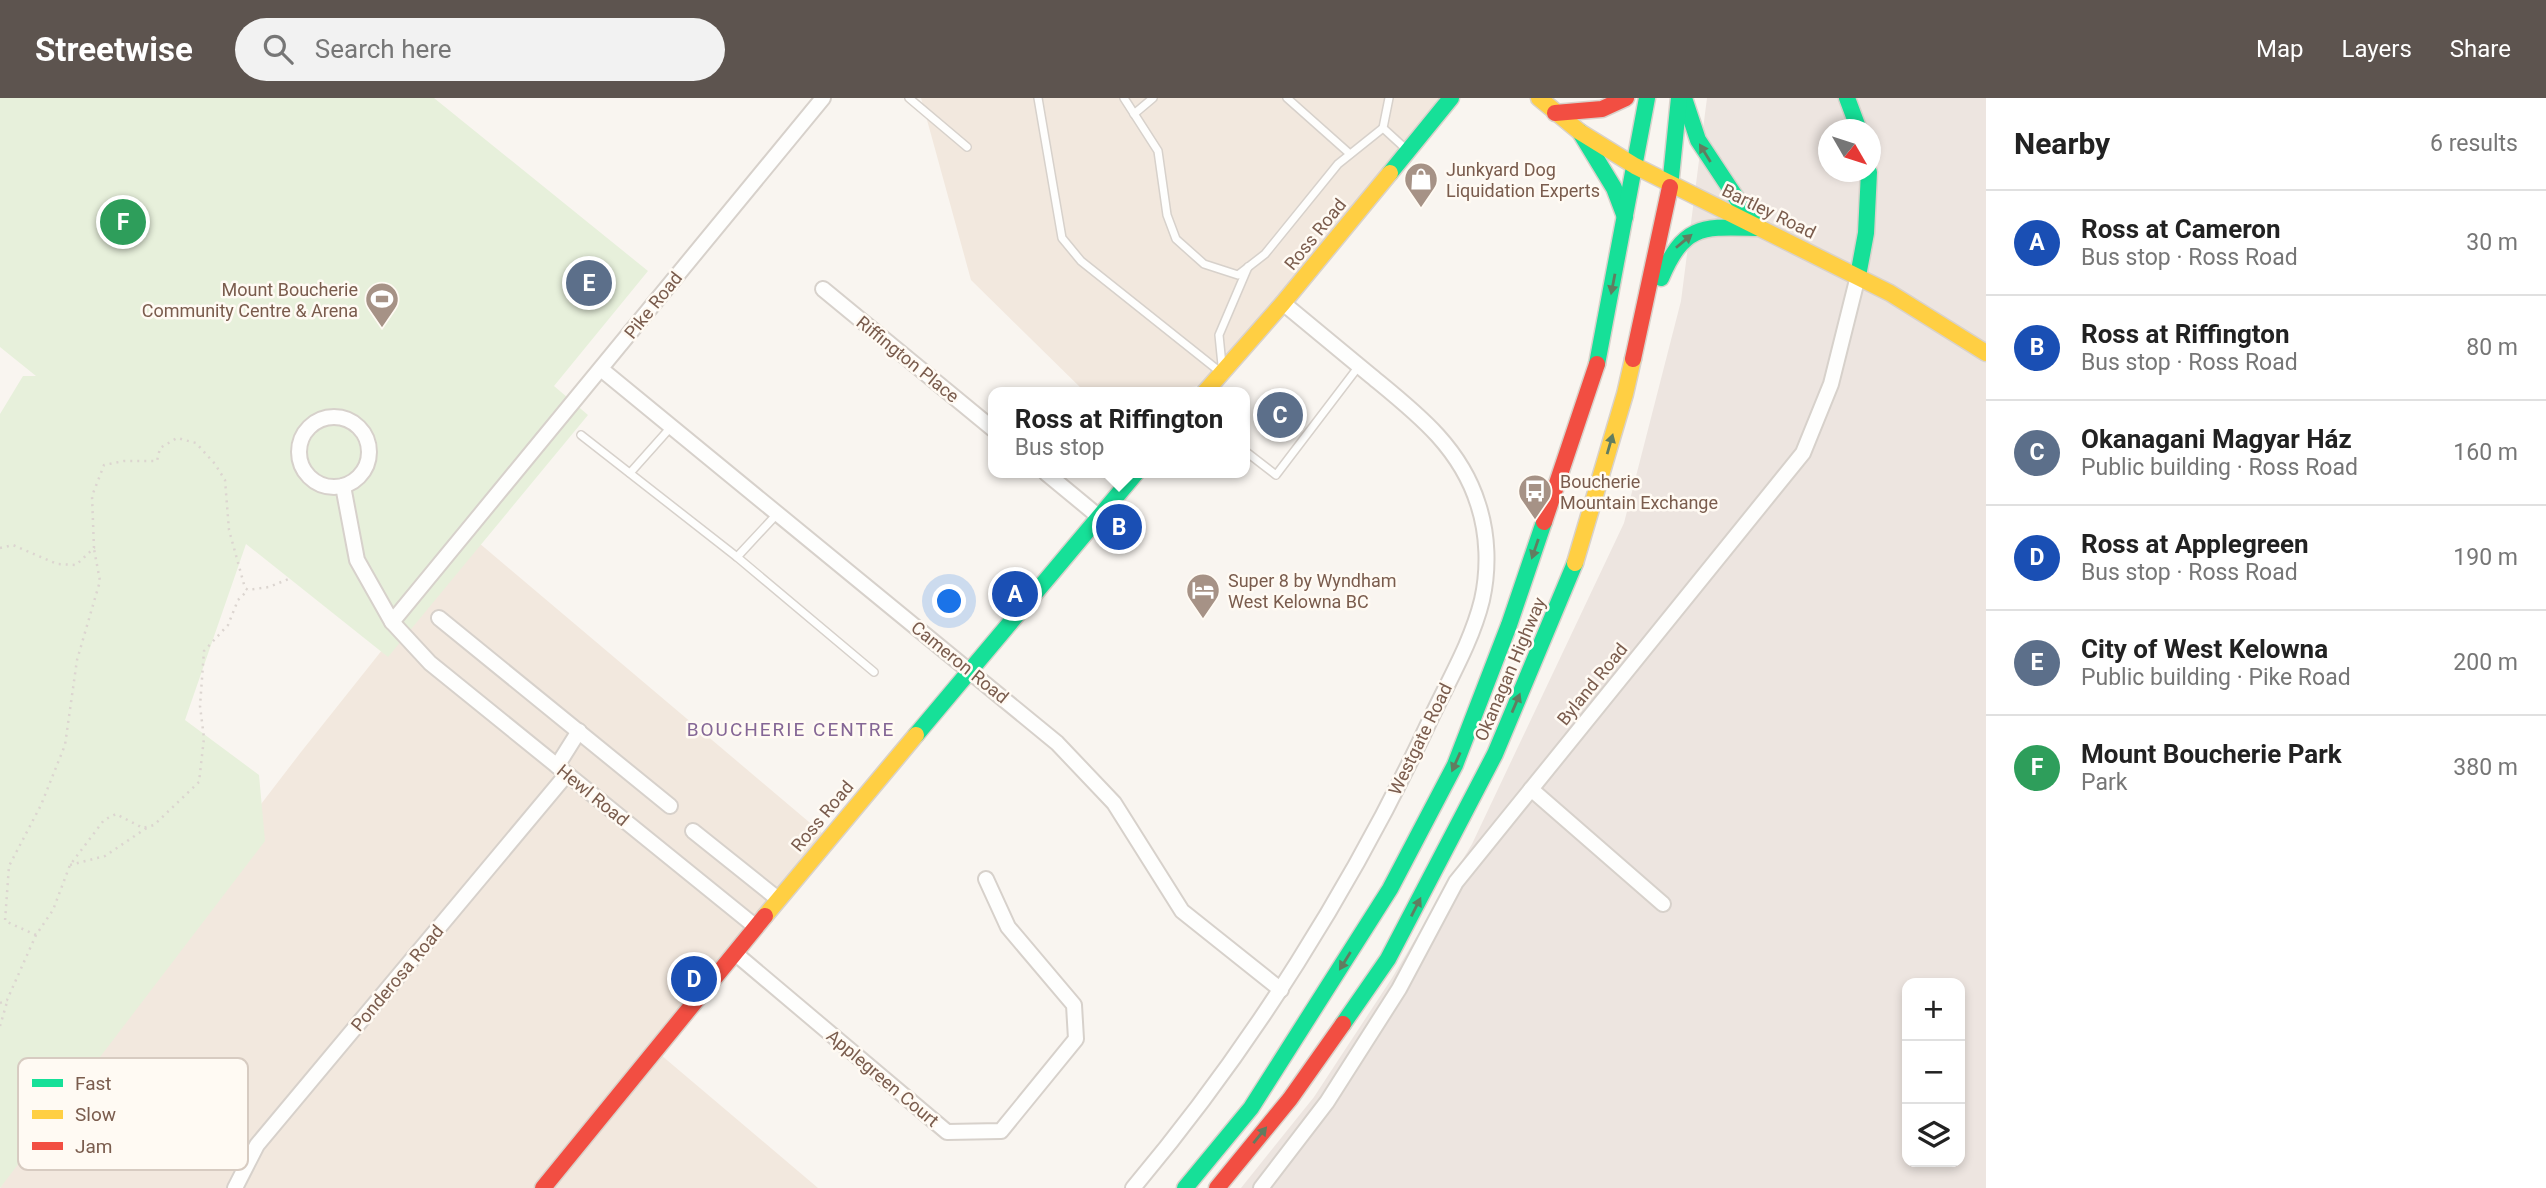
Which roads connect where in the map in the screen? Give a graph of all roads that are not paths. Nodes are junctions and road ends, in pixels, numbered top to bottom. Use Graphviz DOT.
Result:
graph roads {
  1 [pos="823,98"];
  2 [pos="909,98"];
  3 [pos="1038,98"];
  4 [pos="1124,98"];
  5 [pos="1153,98"];
  6 [pos="1287,98"];
  7 [pos="1388,98"];
  8 [pos="1451,98"];
  9 [pos="1539,98"];
  10 [pos="1626,98"];
  11 [pos="1647,98"];
  12 [pos="1682,98"];
  13 [pos="1847,98"];
  14 [pos="1555,113"];
  15 [pos="1134,114"];
  16 [pos="1856,119"];
  17 [pos="1383,128"];
  18 [pos="1580,132"];
  19 [pos="967,147"];
  20 [pos="1408,150"];
  21 [pos="1350,154"];
  22 [pos="1635,166"];
  23 [pos="1869,182"];
  24 [pos="1671,184"];
  25 [pos="1626,218"];
  26 [pos="1760,228"];
  27 [pos="1248,267"];
  28 [pos="1858,276"];
  29 [pos="823,289"];
  30 [pos="1283,303"];
  31 [pos="1641,321"];
  32 [pos="1986,353"];
  33 [pos="1359,366"];
  34 [pos="601,369"];
  35 [pos="1222,373"];
  36 [pos="1209,387"];
  37 [pos="988,425"];
  38 [pos="672,427"];
  39 [pos="581,435"];
  40 [pos="1250,455"];
  41 [pos="630,473"];
  42 [pos="1052,478"];
  43 [pos="1132,478"];
  44 [pos="343,486"];
  45 [pos="778,513"];
  46 [pos="1098,516"];
  47 [pos="737,557"];
  48 [pos="439,618"];
  49 [pos="392,622"];
  50 [pos="970,670"];
  51 [pos="874,672"];
  52 [pos="579,731"];
  53 [pos="562,770"];
  54 [pos="1531,789"];
  55 [pos="670,806"];
  56 [pos="693,831"];
  57 [pos="986,879"];
  58 [pos="778,899"];
  59 [pos="1663,904"];
  60 [pos="756,926"];
  61 [pos="736,954"];
  62 [pos="1281,989"];
  63 [pos="248,1163"];
  64 [pos="244,1170"];
  65 [pos="235,1188"];
  66 [pos="543,1188"];
  67 [pos="1133,1188"];
  68 [pos="1185,1188"];
  69 [pos="1217,1188"];
  70 [pos="1261,1188"];
  1 -- 34 [label="street, Pike Road"];
  2 -- 19 [label="lane"];
  3 -- 35 [label="lane"];
  4 -- 15 [label="lane"];
  5 -- 15 [label="lane"];
  6 -- 21 [label="lane"];
  7 -- 17 [label="lane"];
  8 -- 20 [label="main road, Ross Road"];
  9 -- 14 [label="main road, Bartley Road"];
  10 -- 14 [label="main road"];
  11 -- 22 [label="main road, Okanagan Highway"];
  12 -- 24 [label="main road, Okanagan Highway"];
  26 -- 12 [label="main road, one-way"];
  13 -- 16 [label="main road"];
  14 -- 18 [label="main road, Bartley Road"];
  15 -- 27 [label="lane"];
  17 -- 20 [label="lane"];
  17 -- 21 [label="lane"];
  18 -- 22 [label="main road, Bartley Road"];
  18 -- 25 [label="main road"];
  20 -- 30 [label="main road, Ross Road"];
  21 -- 27 [label="lane"];
  22 -- 24 [label="main road, Bartley Road"];
  22 -- 25 [label="main road, Okanagan Highway"];
  23 -- 28 [label="main road, Byland Road"];
  24 -- 26 [label="main road, Bartley Road"];
  24 -- 31 [label="main road, Okanagan Highway"];
  25 -- 68 [label="main road, Okanagan Highway, one-way"];
  26 -- 28 [label="main road, Bartley Road"];
  31 -- 26 [label="main road, one-way"];
  27 -- 35 [label="lane"];
  28 -- 32 [label="main road, Bartley Road"];
  28 -- 54 [label="street, Byland Road"];
  29 -- 37 [label="street, Riffington Place"];
  30 -- 33 [label="street, Westgate Road"];
  30 -- 35 [label="main road, Ross Road"];
  69 -- 31 [label="main road, Okanagan Highway, one-way"];
  33 -- 40 [label="lane"];
  33 -- 62 [label="street, Westgate Road"];
  34 -- 38 [label="street, Cameron Road"];
  34 -- 49 [label="street, Pike Road"];
  35 -- 36 [label="main road, Ross Road"];
  38 -- 41 [label="lane"];
  38 -- 45 [label="street, Cameron Road"];
  39 -- 41 [label="lane"];
  41 -- 47 [label="lane"];
  42 -- 46 [label="street"];
  43 -- 46 [label="main road, Ross Road"];
  44 -- 44 [label="street"];
  44 -- 49 [label="street, Hewl Road"];
  45 -- 47 [label="lane"];
  45 -- 50 [label="street, Cameron Road"];
  46 -- 50 [label="main road, Ross Road"];
  47 -- 51 [label="lane"];
  48 -- 52 [label="street"];
  49 -- 53 [label="street, Hewl Road"];
  50 -- 58 [label="main road, Ross Road"];
  50 -- 62 [label="street, Cameron Road"];
  52 -- 53 [label="street, Ponderosa Road"];
  52 -- 55 [label="street"];
  53 -- 60 [label="street, Hewl Road"];
  53 -- 63 [label="street, Ponderosa Road"];
  54 -- 59 [label="street"];
  54 -- 70 [label="street, Byland Road"];
  56 -- 58 [label="street"];
  57 -- 61 [label="street, Applegreen Court"];
  58 -- 60 [label="main road, Ross Road"];
  60 -- 61 [label="main road, Ross Road"];
  61 -- 66 [label="main road, Ross Road"];
  62 -- 67 [label="street, Westgate Road"];
  64 -- 65 [label="street, Ponderosa Road"];
}
